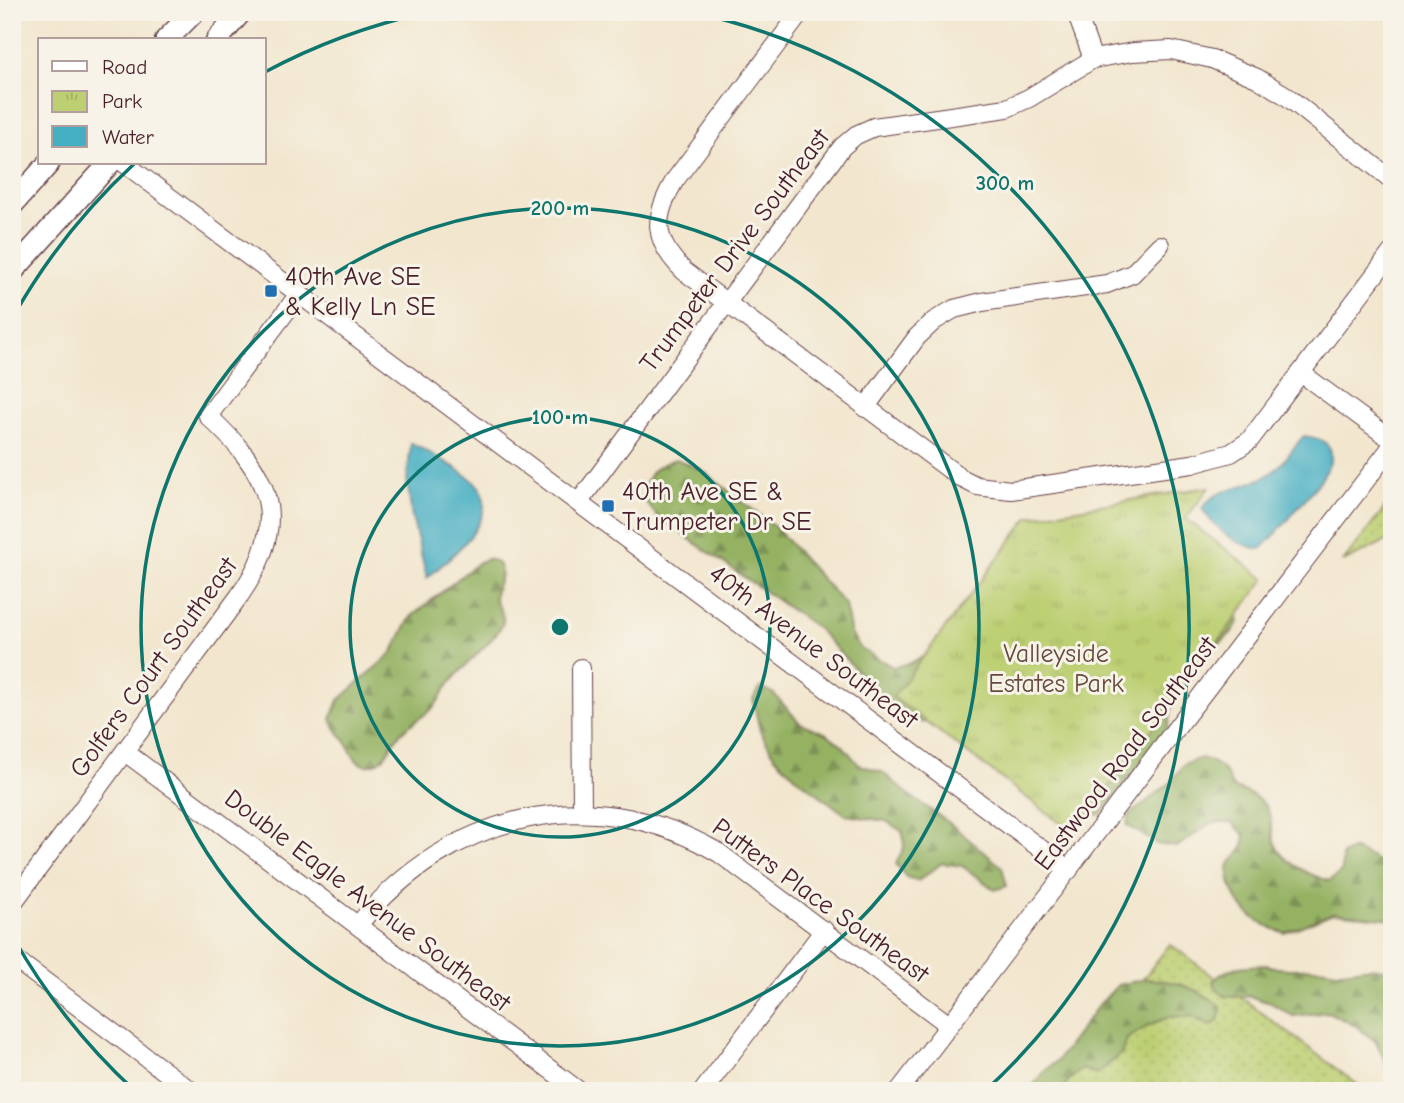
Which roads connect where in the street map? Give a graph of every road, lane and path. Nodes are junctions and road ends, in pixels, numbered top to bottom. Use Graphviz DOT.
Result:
graph roads {
  1 [pos="194,12"];
  2 [pos="242,12"];
  3 [pos="802,12"];
  4 [pos="1076,12"];
  5 [pos="168,38"];
  6 [pos="219,38"];
  7 [pos="1093,59"];
  8 [pos="48,164"];
  9 [pos="109,164"];
  10 [pos="125,164"];
  11 [pos="1392,180"];
  12 [pos="12,205"];
  13 [pos="1160,245"];
  14 [pos="1392,251"];
  15 [pos="12,272"];
  16 [pos="299,294"];
  17 [pos="726,303"];
  18 [pos="1301,373"];
  19 [pos="865,408"];
  20 [pos="1392,440"];
  21 [pos="1392,446"];
  22 [pos="579,502"];
  23 [pos="581,668"];
  24 [pos="125,752"];
  25 [pos="582,813"];
  26 [pos="1069,870"];
  27 [pos="12,904"];
  28 [pos="358,925"];
  29 [pos="824,930"];
  30 [pos="12,957"];
  31 [pos="949,1025"];
  32 [pos="191,1091"];
  33 [pos="579,1091"];
  34 [pos="704,1091"];
  35 [pos="899,1091"];
  1 -- 5 [label="main road"];
  2 -- 6 [label="main road"];
  3 -- 17 [label="street"];
  4 -- 7 [label="street"];
  7 -- 11 [label="street, Trumpeter Drive Southeast"];
  7 -- 17 [label="street, Trumpeter Drive Southeast"];
  8 -- 12 [label="main road"];
  9 -- 15 [label="main road"];
  10 -- 16 [label="street, 40th Avenue Southeast"];
  13 -- 19 [label="street"];
  14 -- 18 [label="street"];
  16 -- 22 [label="street, 40th Avenue Southeast"];
  16 -- 24 [label="street, Golfers Court Southeast"];
  17 -- 19 [label="street"];
  17 -- 22 [label="street, Trumpeter Drive Southeast"];
  18 -- 19 [label="street"];
  18 -- 20 [label="street"];
  21 -- 26 [label="street, Eastwood Road Southeast"];
  22 -- 26 [label="street, 40th Avenue Southeast"];
  23 -- 25 [label="street"];
  24 -- 27 [label="street, Golfers Court Southeast"];
  24 -- 28 [label="street, Double Eagle Avenue Southeast"];
  25 -- 28 [label="street, Putters Place Southeast"];
  25 -- 29 [label="street, Putters Place Southeast"];
  26 -- 31 [label="street, Eastwood Road Southeast"];
  28 -- 33 [label="street, Double Eagle Avenue Southeast"];
  29 -- 31 [label="street, Putters Place Southeast"];
  29 -- 34 [label="street"];
  30 -- 32 [label="street"];
  31 -- 35 [label="street, Eastwood Road Southeast"];
}
